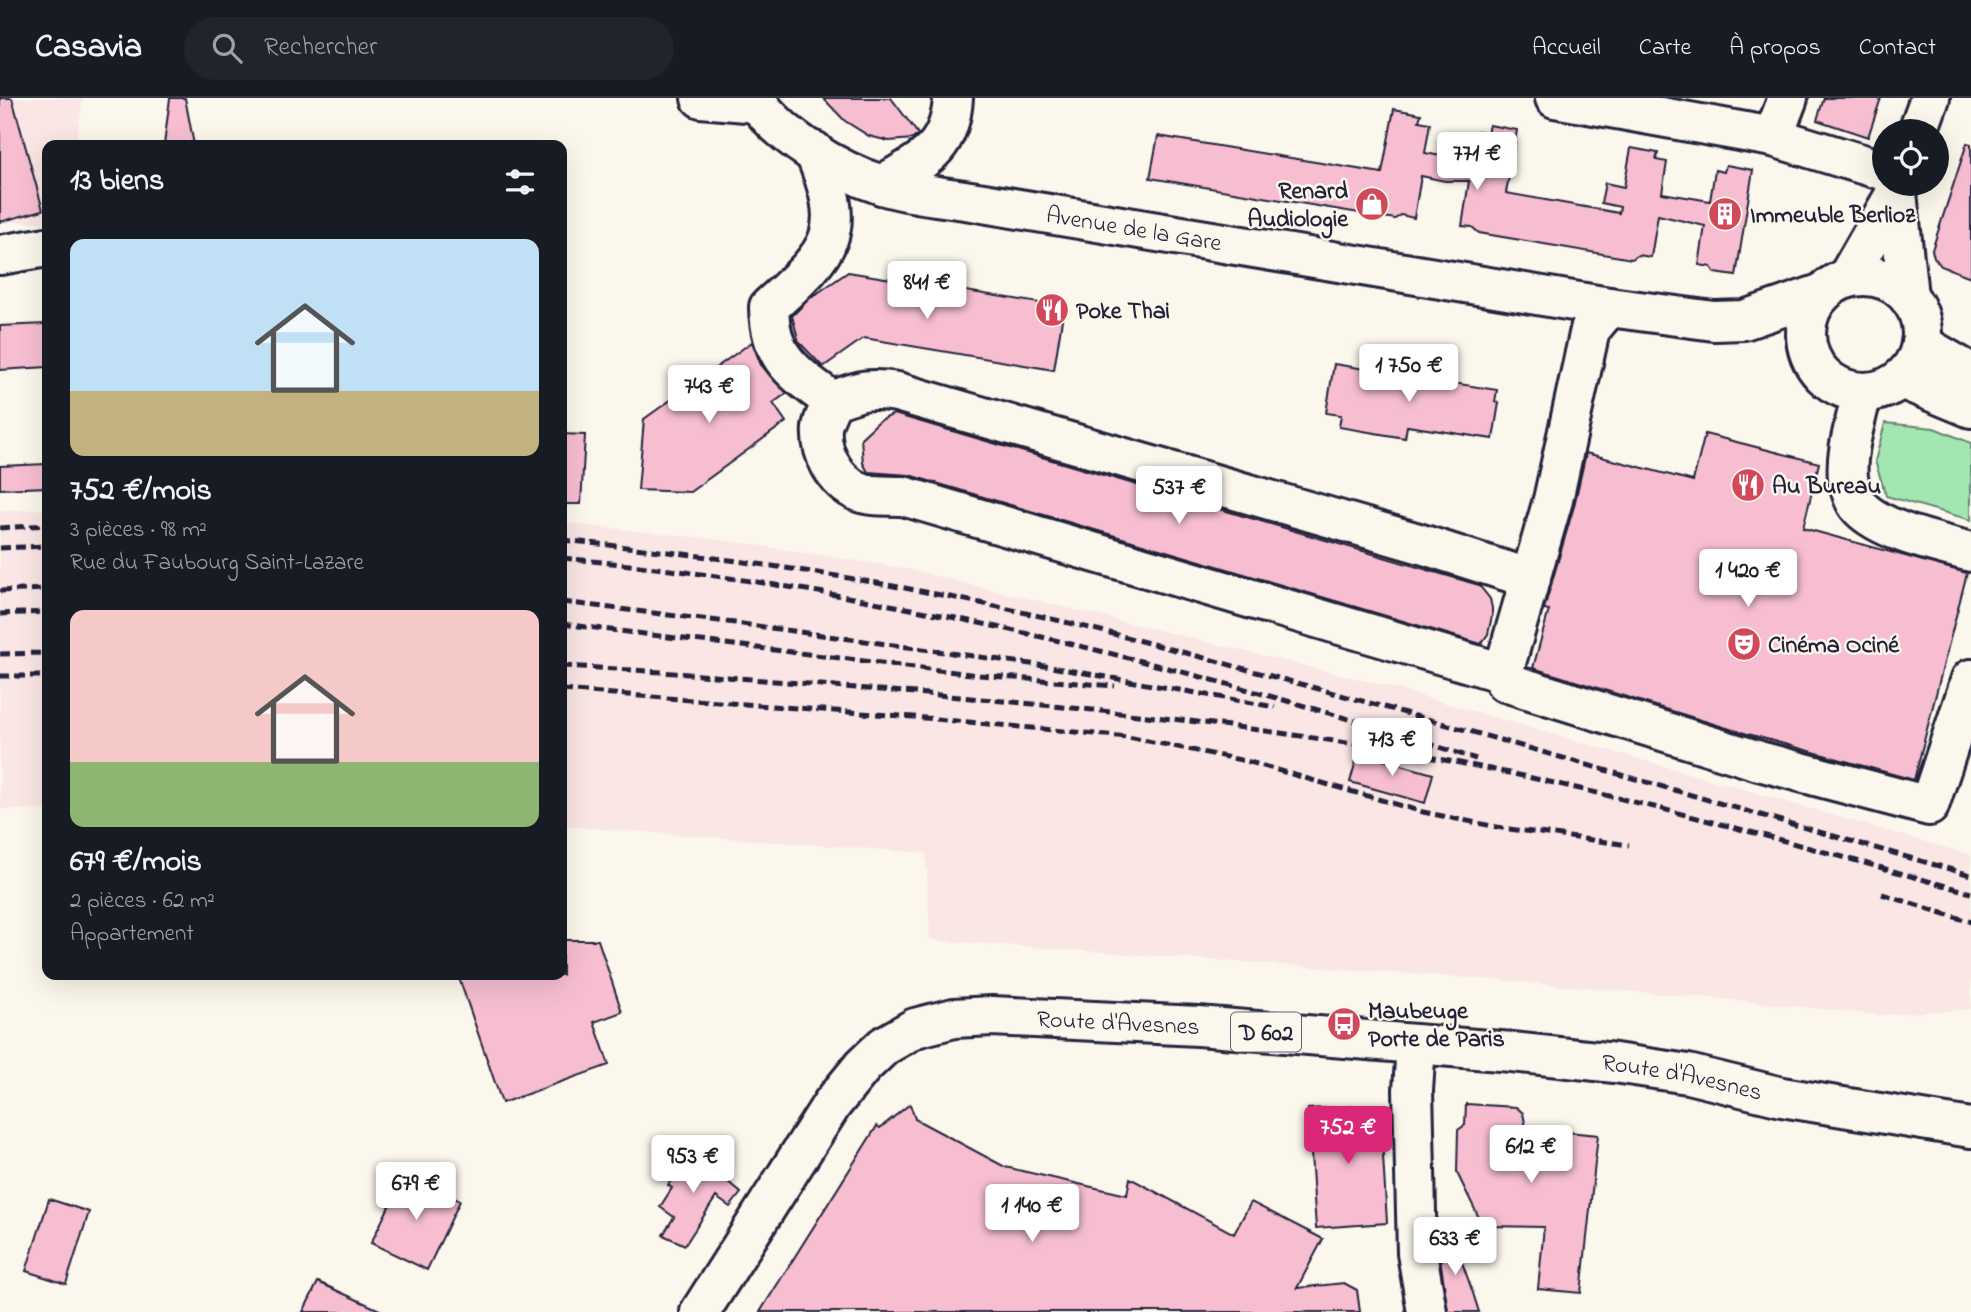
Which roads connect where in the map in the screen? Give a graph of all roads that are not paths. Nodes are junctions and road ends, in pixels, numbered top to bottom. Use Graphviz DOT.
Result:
graph roads {
  1 [pos="701,98"];
  2 [pos="953,98"];
  3 [pos="1555,98"];
  4 [pos="1788,98"];
  5 [pos="1930,98"];
  6 [pos="755,101"];
  7 [pos="1922,119"];
  8 [pos="1773,137"];
  9 [pos="814,152"];
  10 [pos="1872,175"];
  11 [pos="883,185"];
  12 [pos="1887,196"];
  13 [pos="1896,196"];
  14 [pos="42,248"];
  15 [pos="0,255"];
  16 [pos="1835,286"];
  17 [pos="1908,296"];
  18 [pos="1609,307"];
  19 [pos="1744,320"];
  20 [pos="1807,343"];
  21 [pos="1921,344"];
  22 [pos="1971,373"];
  23 [pos="1901,379"];
  24 [pos="1862,392"];
  25 [pos="832,401"];
  26 [pos="1971,408"];
  27 [pos="1971,552"];
  28 [pos="1531,579"];
  29 [pos="1503,673"];
  30 [pos="1971,679"];
  31 [pos="1416,1045"];
  32 [pos="1971,1128"];
  33 [pos="700,1312"];
  34 [pos="1427,1312"];
  1 -- 6 [label="street"];
  2 -- 11 [label="street"];
  3 -- 8 [label="street"];
  4 -- 8 [label="street"];
  5 -- 7 [label="street"];
  6 -- 9 [label="street, Avenue de la Gare"];
  8 -- 10 [label="street"];
  9 -- 11 [label="street, Avenue de la Gare"];
  9 -- 25 [label="street"];
  11 -- 18 [label="street, Avenue de la Gare"];
  12 -- 16 [label="street"];
  13 -- 17 [label="street"];
  14 -- 15 [label="street"];
  16 -- 17 [label="street"];
  16 -- 19 [label="street, Avenue de la Gare"];
  16 -- 20 [label="street"];
  17 -- 21 [label="street"];
  18 -- 19 [label="street, Avenue de la Gare"];
  18 -- 28 [label="street"];
  19 -- 20 [label="street, Avenue de la Gare"];
  20 -- 24 [label="street"];
  21 -- 22 [label="street"];
  21 -- 23 [label="street"];
  23 -- 24 [label="street"];
  23 -- 26 [label="street"];
  24 -- 27 [label="street"];
  25 -- 28 [label="street"];
  25 -- 29 [label="street"];
  28 -- 29 [label="street"];
  29 -- 30 [label="street"];
  31 -- 32 [label="street, Route d'Avesnes / D 602"];
  31 -- 33 [label="street, Route d'Avesnes / D 602"];
  31 -- 34 [label="street"];
}
